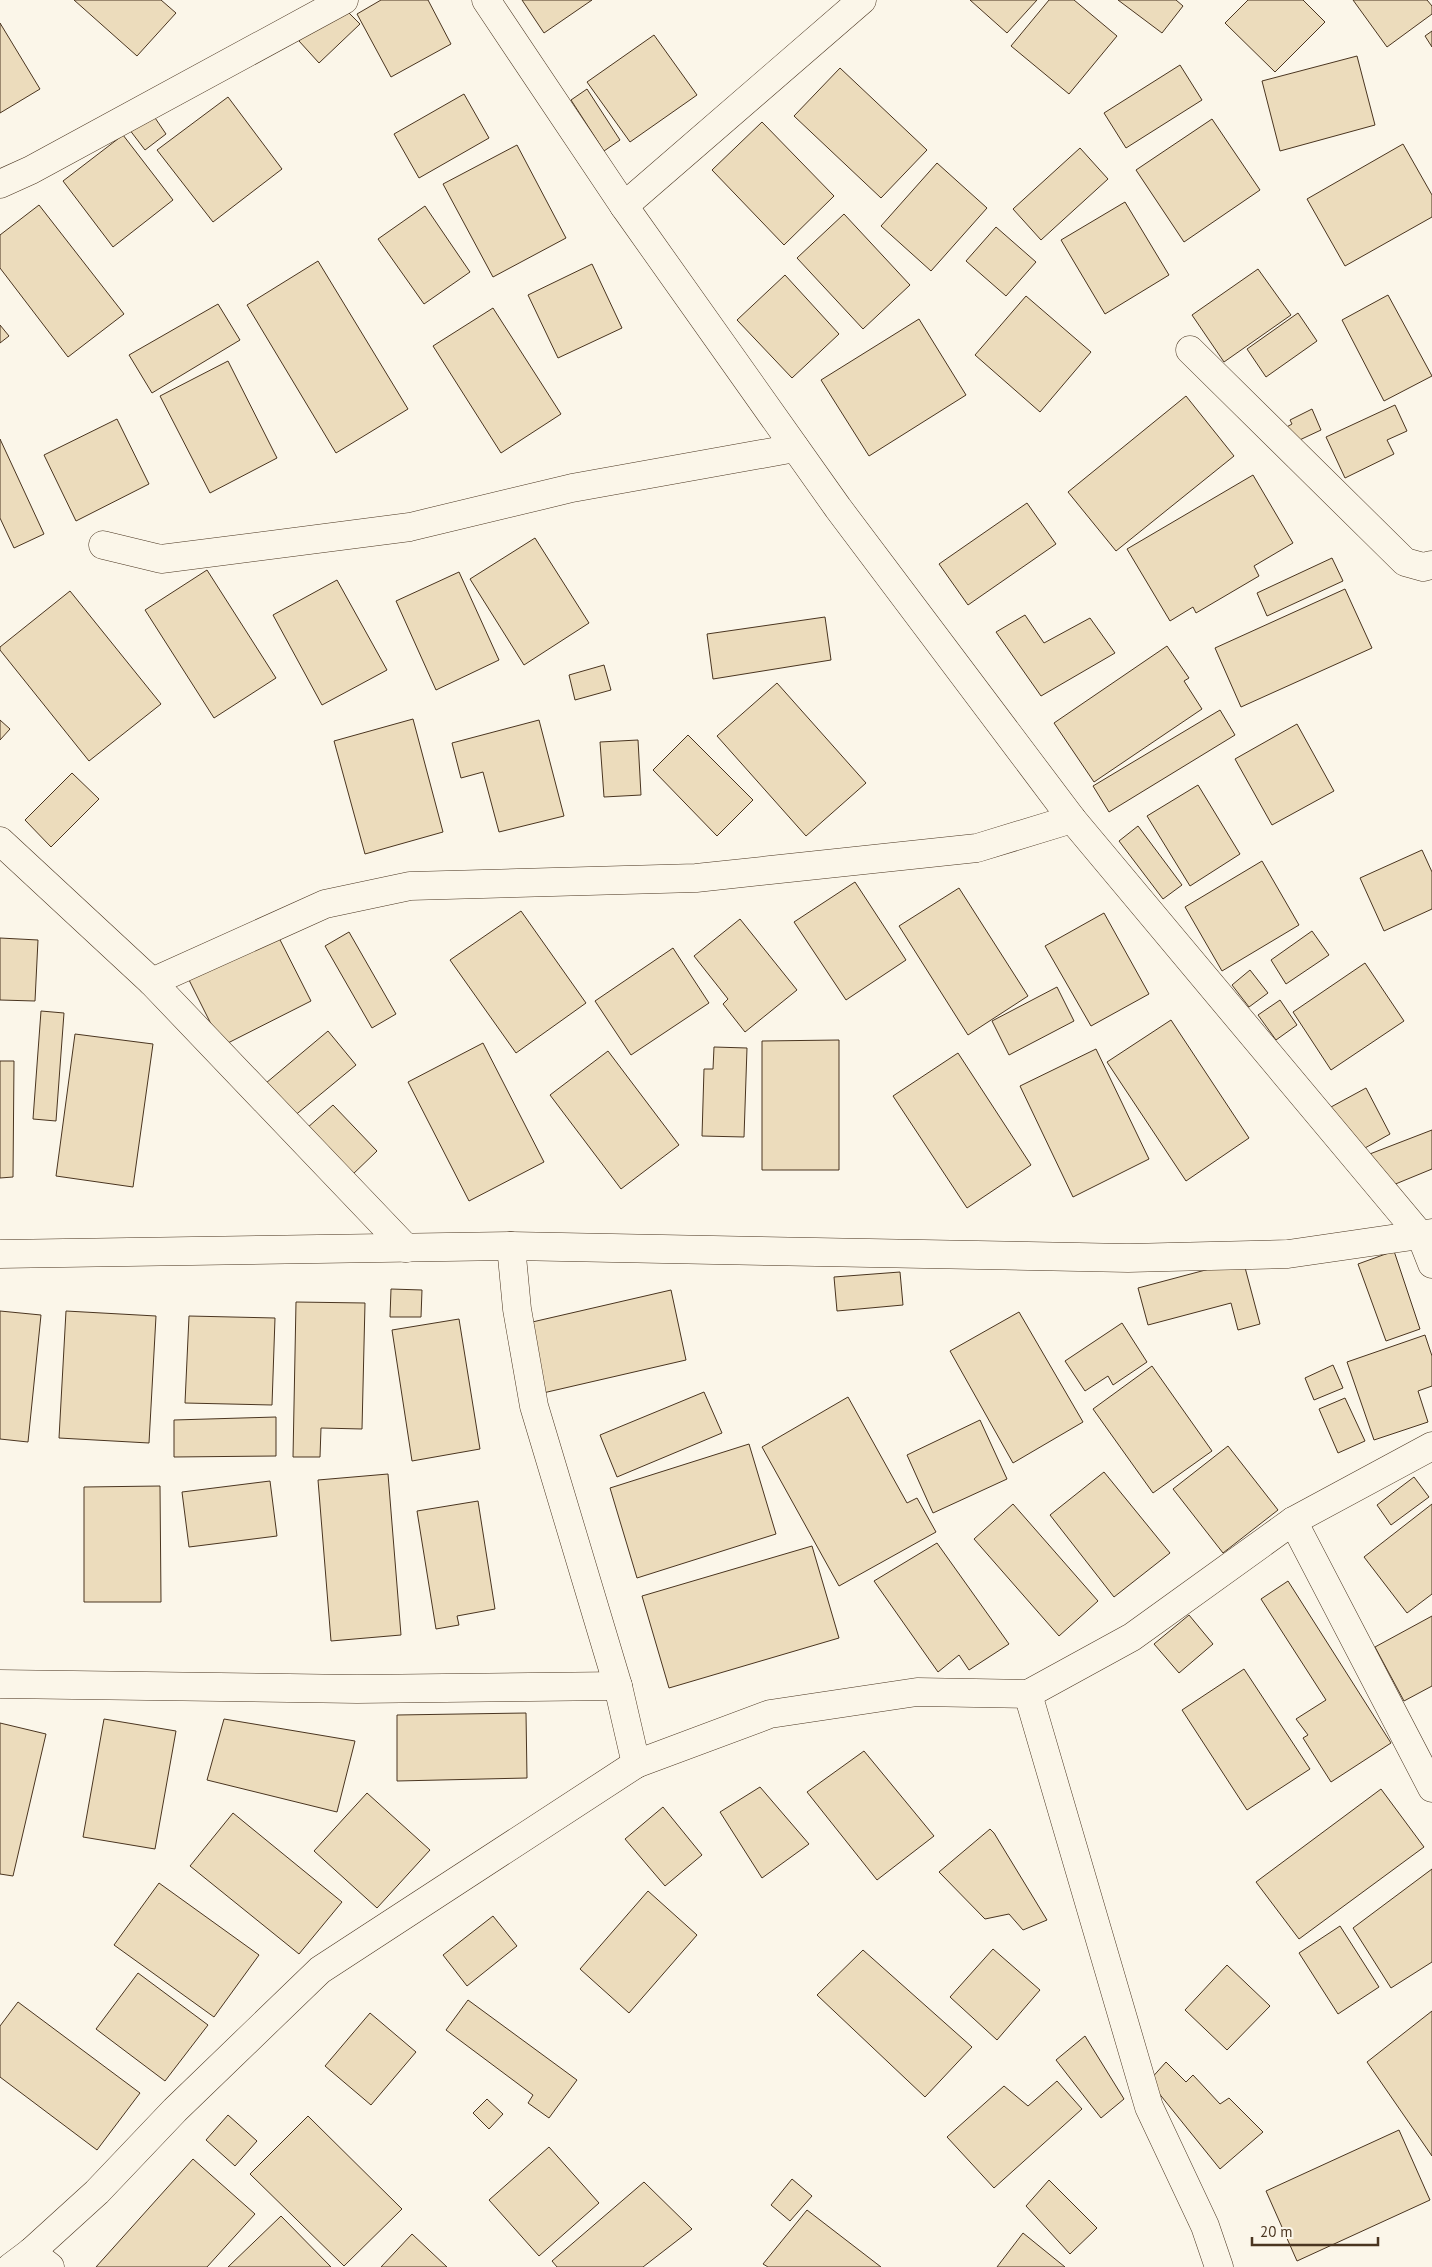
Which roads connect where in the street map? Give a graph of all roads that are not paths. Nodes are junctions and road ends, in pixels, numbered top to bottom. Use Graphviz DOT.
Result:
graph roads {
  1 [pos="344,0"];
  2 [pos="486,0"];
  3 [pos="862,0"];
  4 [pos="0,184"];
  5 [pos="624,206"];
  6 [pos="1190,350"];
  7 [pos="795,448"];
  8 [pos="104,545"];
  9 [pos="1432,565"];
  10 [pos="1072,819"];
  11 [pos="0,840"];
  12 [pos="152,982"];
  13 [pos="1426,1235"];
  14 [pos="511,1246"];
  15 [pos="406,1248"];
  16 [pos="0,1254"];
  17 [pos="1432,1264"];
  18 [pos="1432,1446"];
  19 [pos="1293,1521"];
  20 [pos="0,1684"];
  21 [pos="618,1686"];
  22 [pos="1028,1694"];
  23 [pos="636,1764"];
  24 [pos="1432,1788"];
  25 [pos="31,2262"];
  26 [pos="1219,2267"];
  1 -- 4 [label="street"];
  2 -- 5 [label="street"];
  3 -- 5 [label="street"];
  5 -- 7 [label="street"];
  6 -- 9 [label="street"];
  7 -- 8 [label="street"];
  7 -- 10 [label="street"];
  10 -- 12 [label="street"];
  10 -- 13 [label="street"];
  11 -- 12 [label="street"];
  12 -- 15 [label="street"];
  13 -- 14 [label="street"];
  13 -- 17 [label="street"];
  14 -- 15 [label="street"];
  14 -- 21 [label="street"];
  15 -- 16 [label="street"];
  18 -- 19 [label="street"];
  19 -- 22 [label="street"];
  19 -- 24 [label="street"];
  20 -- 21 [label="street"];
  21 -- 23 [label="street"];
  22 -- 23 [label="street"];
  22 -- 26 [label="street"];
  23 -- 25 [label="street"];
}
